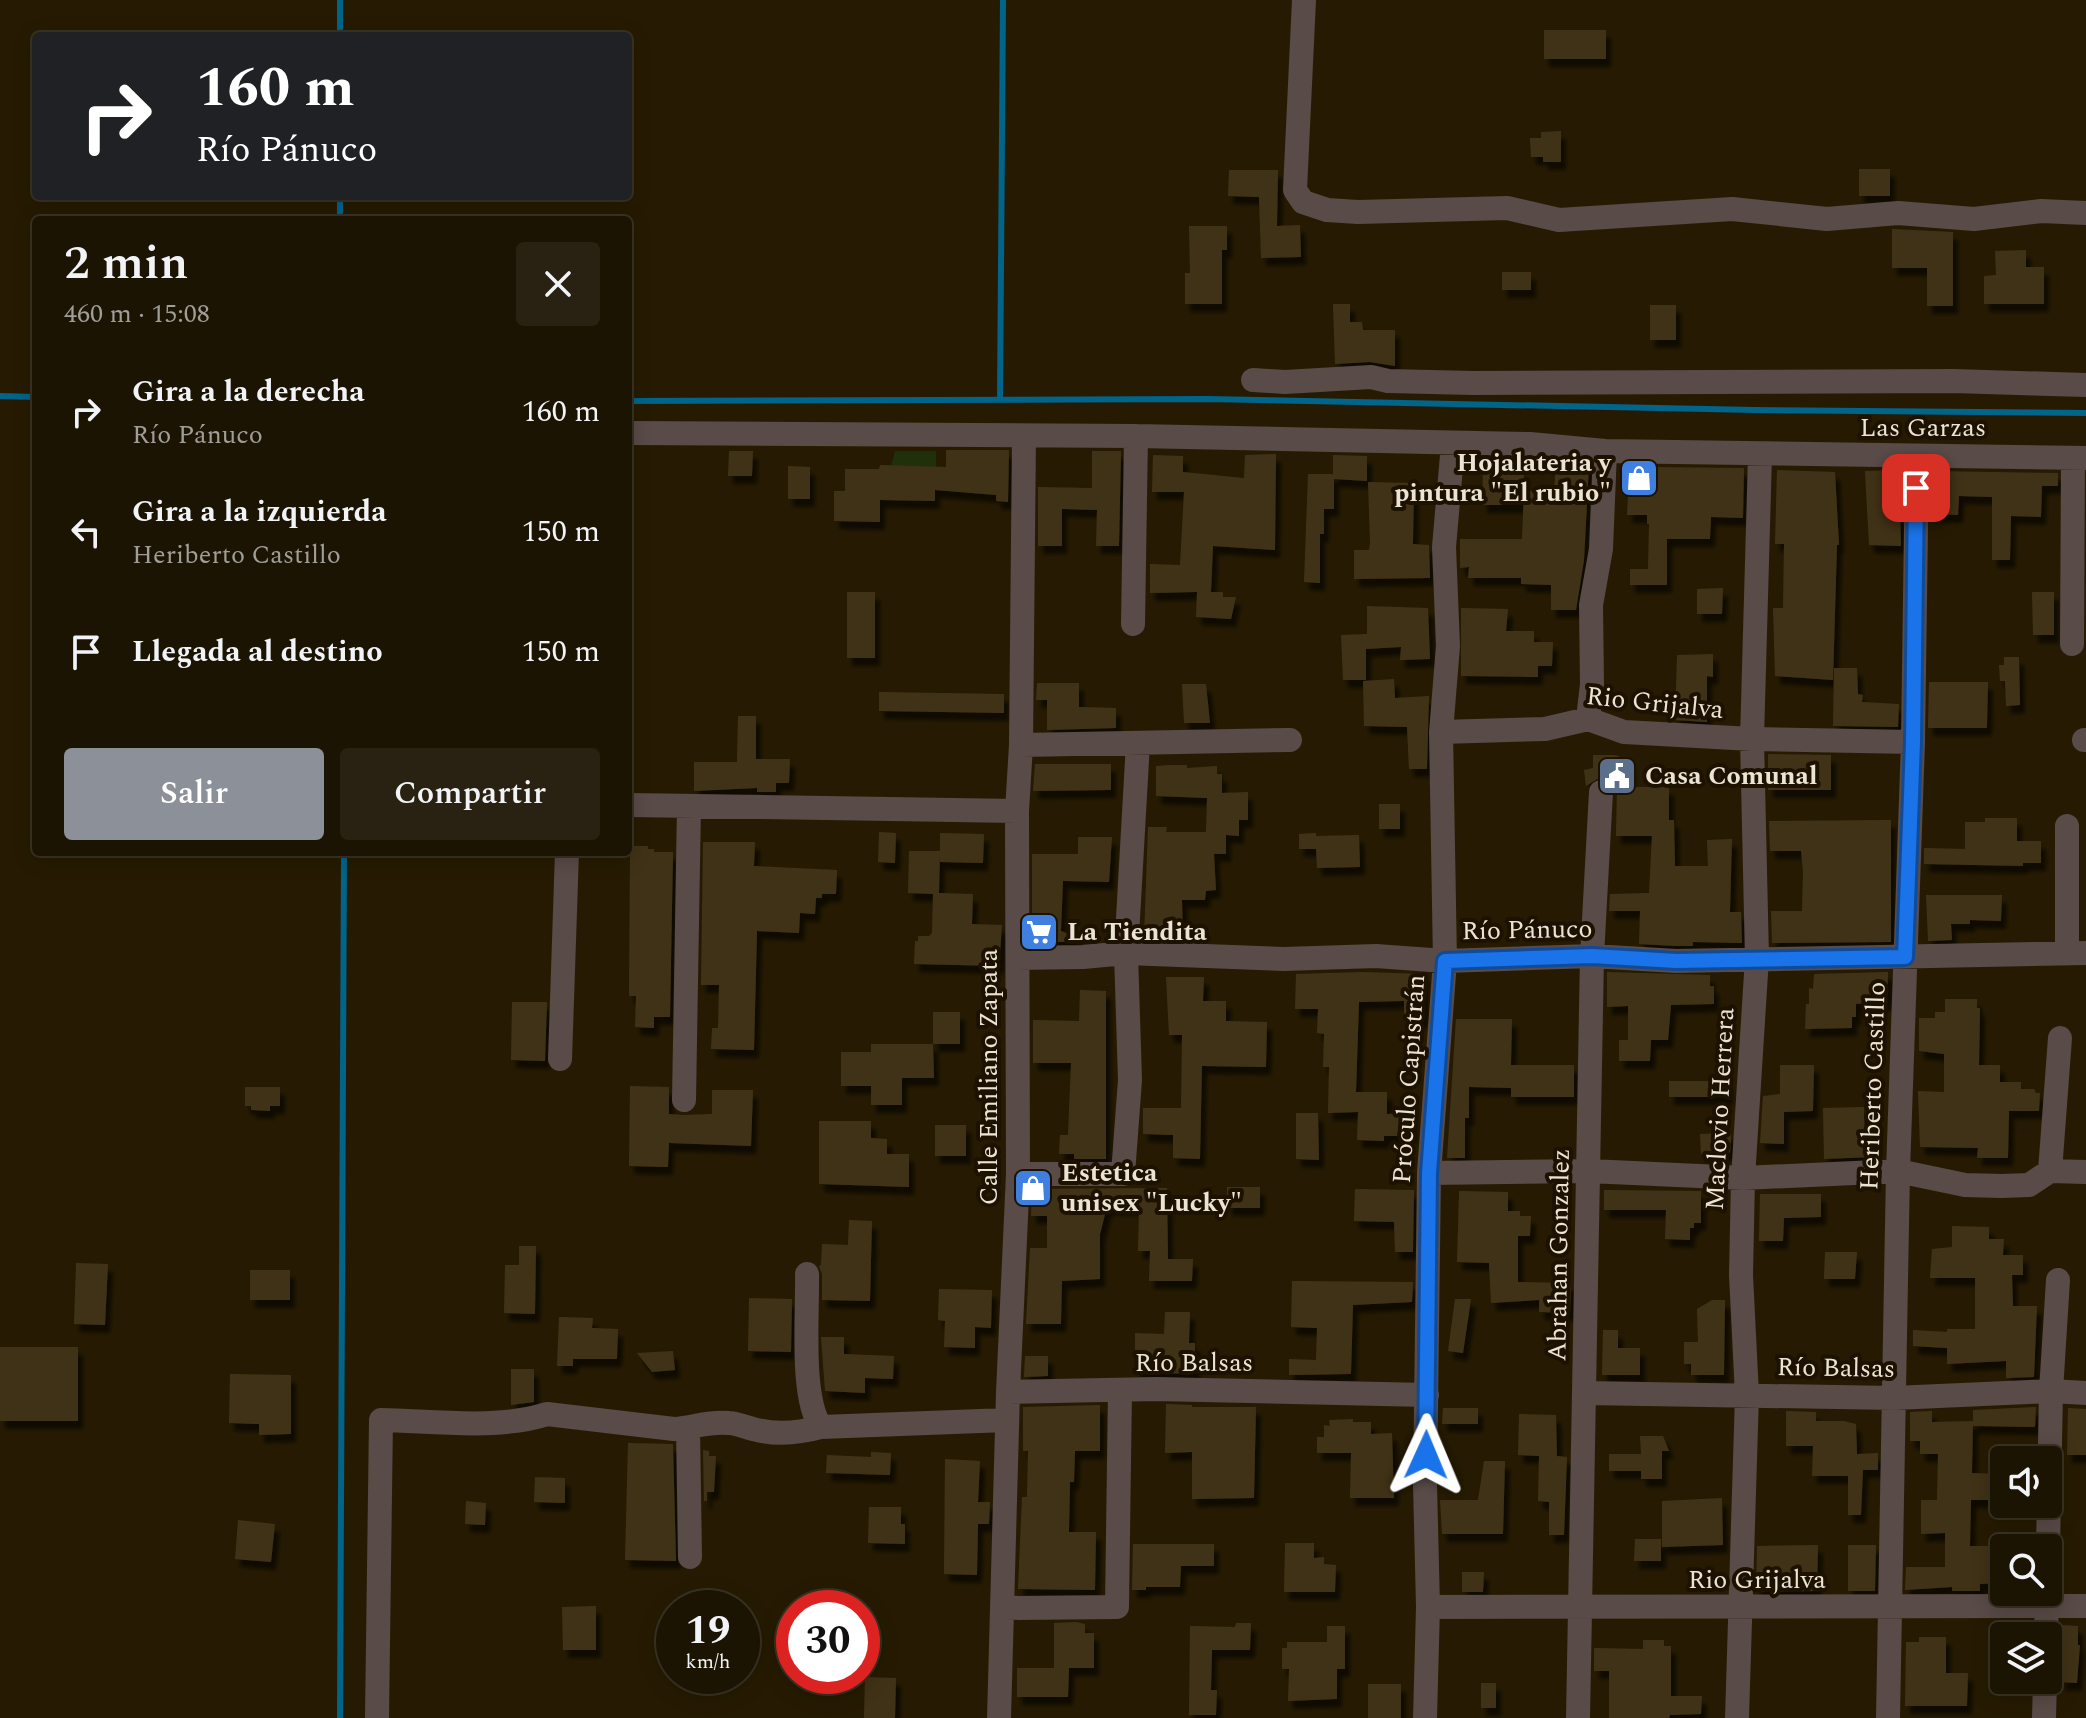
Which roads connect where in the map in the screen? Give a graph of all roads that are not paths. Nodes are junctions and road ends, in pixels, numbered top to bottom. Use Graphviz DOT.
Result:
graph roads {
  1 [pos="1304,0"];
  2 [pos="2086,213"];
  3 [pos="1253,380"];
  4 [pos="2086,385"];
  5 [pos="632,433"];
  6 [pos="1024,436"];
  7 [pos="1136,436"];
  8 [pos="1453,444"];
  9 [pos="1605,451"];
  10 [pos="1760,455"];
  11 [pos="1917,457"];
  12 [pos="2080,458"];
  13 [pos="1133,624"];
  14 [pos="2072,644"];
  15 [pos="1588,719"];
  16 [pos="1441,732"];
  17 [pos="1752,739"];
  18 [pos="1290,740"];
  19 [pos="1913,742"];
  20 [pos="1138,743"];
  21 [pos="1021,745"];
  22 [pos="1601,792"];
  23 [pos="632,805"];
  24 [pos="689,806"];
  25 [pos="1017,811"];
  26 [pos="2067,826"];
  27 [pos="567,856"];
  28 [pos="1126,953"];
  29 [pos="2076,953"];
  30 [pos="1592,956"];
  31 [pos="1905,957"];
  32 [pos="1018,958"];
  33 [pos="1757,958"];
  34 [pos="1445,961"];
  35 [pos="2060,1038"];
  36 [pos="560,1059"];
  37 [pos="684,1100"];
  38 [pos="1589,1171"];
  39 [pos="1898,1171"];
  40 [pos="2050,1171"];
  41 [pos="2086,1172"];
  42 [pos="1429,1173"];
  43 [pos="1018,1174"];
  44 [pos="1743,1178"];
  45 [pos="807,1274"];
  46 [pos="2058,1280"];
  47 [pos="1120,1390"];
  48 [pos="2051,1391"];
  49 [pos="1008,1392"];
  50 [pos="1585,1393"];
  51 [pos="2086,1393"];
  52 [pos="1427,1395"];
  53 [pos="1747,1395"];
  54 [pos="1894,1398"];
  55 [pos="1007,1420"];
  56 [pos="821,1427"];
  57 [pos="688,1428"];
  58 [pos="2048,1534"];
  59 [pos="690,1557"];
  60 [pos="1990,1602"];
  61 [pos="2062,1602"];
  62 [pos="2086,1606"];
  63 [pos="1428,1607"];
  64 [pos="1741,1607"];
  65 [pos="1003,1608"];
  66 [pos="1891,1608"];
  67 [pos="1579,1609"];
  68 [pos="2045,1694"];
  69 [pos="377,1718"];
  70 [pos="999,1718"];
  71 [pos="1425,1718"];
  72 [pos="1578,1718"];
  73 [pos="1737,1718"];
  74 [pos="1888,1718"];
  75 [pos="2044,1718"];
  1 -- 2 [label="street"];
  3 -- 4 [label="street"];
  5 -- 6 [label="street, Las Garzas"];
  6 -- 7 [label="street, Las Garzas"];
  6 -- 21 [label="street, Calle Emiliano Zapata"];
  7 -- 8 [label="street, Las Garzas"];
  7 -- 13 [label="street"];
  8 -- 9 [label="street, Las Garzas"];
  8 -- 16 [label="street, Próculo Capistrán"];
  9 -- 10 [label="street, Las Garzas"];
  9 -- 15 [label="street"];
  10 -- 11 [label="street, Las Garzas"];
  10 -- 17 [label="street, Maclovio Herrera"];
  11 -- 12 [label="street, Las Garzas"];
  11 -- 19 [label="street, Heriberto Castillo"];
  12 -- 14 [label="street"];
  15 -- 16 [label="street, Rio Grijalva"];
  15 -- 17 [label="street, Rio Grijalva"];
  16 -- 34 [label="street, Próculo Capistrán"];
  17 -- 19 [label="street, Rio Grijalva"];
  17 -- 33 [label="street, Maclovio Herrera"];
  18 -- 20 [label="street"];
  19 -- 31 [label="street, Heriberto Castillo"];
  20 -- 21 [label="street"];
  20 -- 28 [label="street"];
  21 -- 25 [label="street, Calle Emiliano Zapata"];
  22 -- 30 [label="street, Abrahan Gonzalez"];
  23 -- 24 [label="street"];
  24 -- 25 [label="street"];
  24 -- 37 [label="street"];
  25 -- 32 [label="street, Calle Emiliano Zapata"];
  26 -- 29 [label="street"];
  27 -- 36 [label="street"];
  28 -- 32 [label="street, Río Pánuco"];
  28 -- 34 [label="street, Río Pánuco"];
  28 -- 43 [label="street"];
  29 -- 31 [label="street, Río Pánuco"];
  30 -- 33 [label="street, Río Pánuco"];
  30 -- 34 [label="street, Río Pánuco"];
  30 -- 38 [label="street, Abrahan Gonzalez"];
  31 -- 33 [label="street, Río Pánuco"];
  31 -- 39 [label="street, Heriberto Castillo"];
  32 -- 43 [label="street, Calle Emiliano Zapata"];
  33 -- 44 [label="street, Maclovio Herrera"];
  34 -- 42 [label="street, Próculo Capistrán"];
  35 -- 40 [label="street"];
  38 -- 42 [label="street"];
  38 -- 44 [label="street"];
  38 -- 50 [label="street, Abrahan Gonzalez"];
  39 -- 40 [label="street"];
  39 -- 44 [label="street"];
  39 -- 54 [label="street, Heriberto Castillo"];
  40 -- 41 [label="street"];
  42 -- 52 [label="street, Próculo Capistrán"];
  43 -- 49 [label="street, Calle Emiliano Zapata"];
  44 -- 53 [label="street, Maclovio Herrera"];
  45 -- 56 [label="street"];
  46 -- 48 [label="street"];
  47 -- 49 [label="street, Río Balsas"];
  47 -- 52 [label="street, Río Balsas"];
  47 -- 65 [label="street"];
  48 -- 51 [label="street, Río Balsas"];
  48 -- 54 [label="street, Río Balsas"];
  48 -- 58 [label="street"];
  49 -- 55 [label="street, Calle Emiliano Zapata"];
  50 -- 53 [label="street, Río Balsas"];
  50 -- 67 [label="street, Abrahan Gonzalez"];
  52 -- 63 [label="street, Próculo Capistrán"];
  53 -- 54 [label="street, Río Balsas"];
  53 -- 64 [label="street, Maclovio Herrera"];
  54 -- 66 [label="street, Heriberto Castillo"];
  55 -- 56 [label="street"];
  55 -- 65 [label="street, Calle Emiliano Zapata"];
  56 -- 57 [label="street"];
  57 -- 59 [label="street"];
  57 -- 69 [label="street"];
  60 -- 66 [label="street, Rio Grijalva"];
  61 -- 62 [label="street, Rio Grijalva"];
  63 -- 67 [label="street, Rio Grijalva"];
  63 -- 71 [label="street, Próculo Capistrán"];
  64 -- 66 [label="street, Rio Grijalva"];
  64 -- 67 [label="street, Rio Grijalva"];
  64 -- 73 [label="street, Maclovio Herrera"];
  65 -- 70 [label="street, Calle Emiliano Zapata"];
  66 -- 74 [label="street, Heriberto Castillo"];
  67 -- 72 [label="street, Abrahan Gonzalez"];
  68 -- 75 [label="street"];
}
